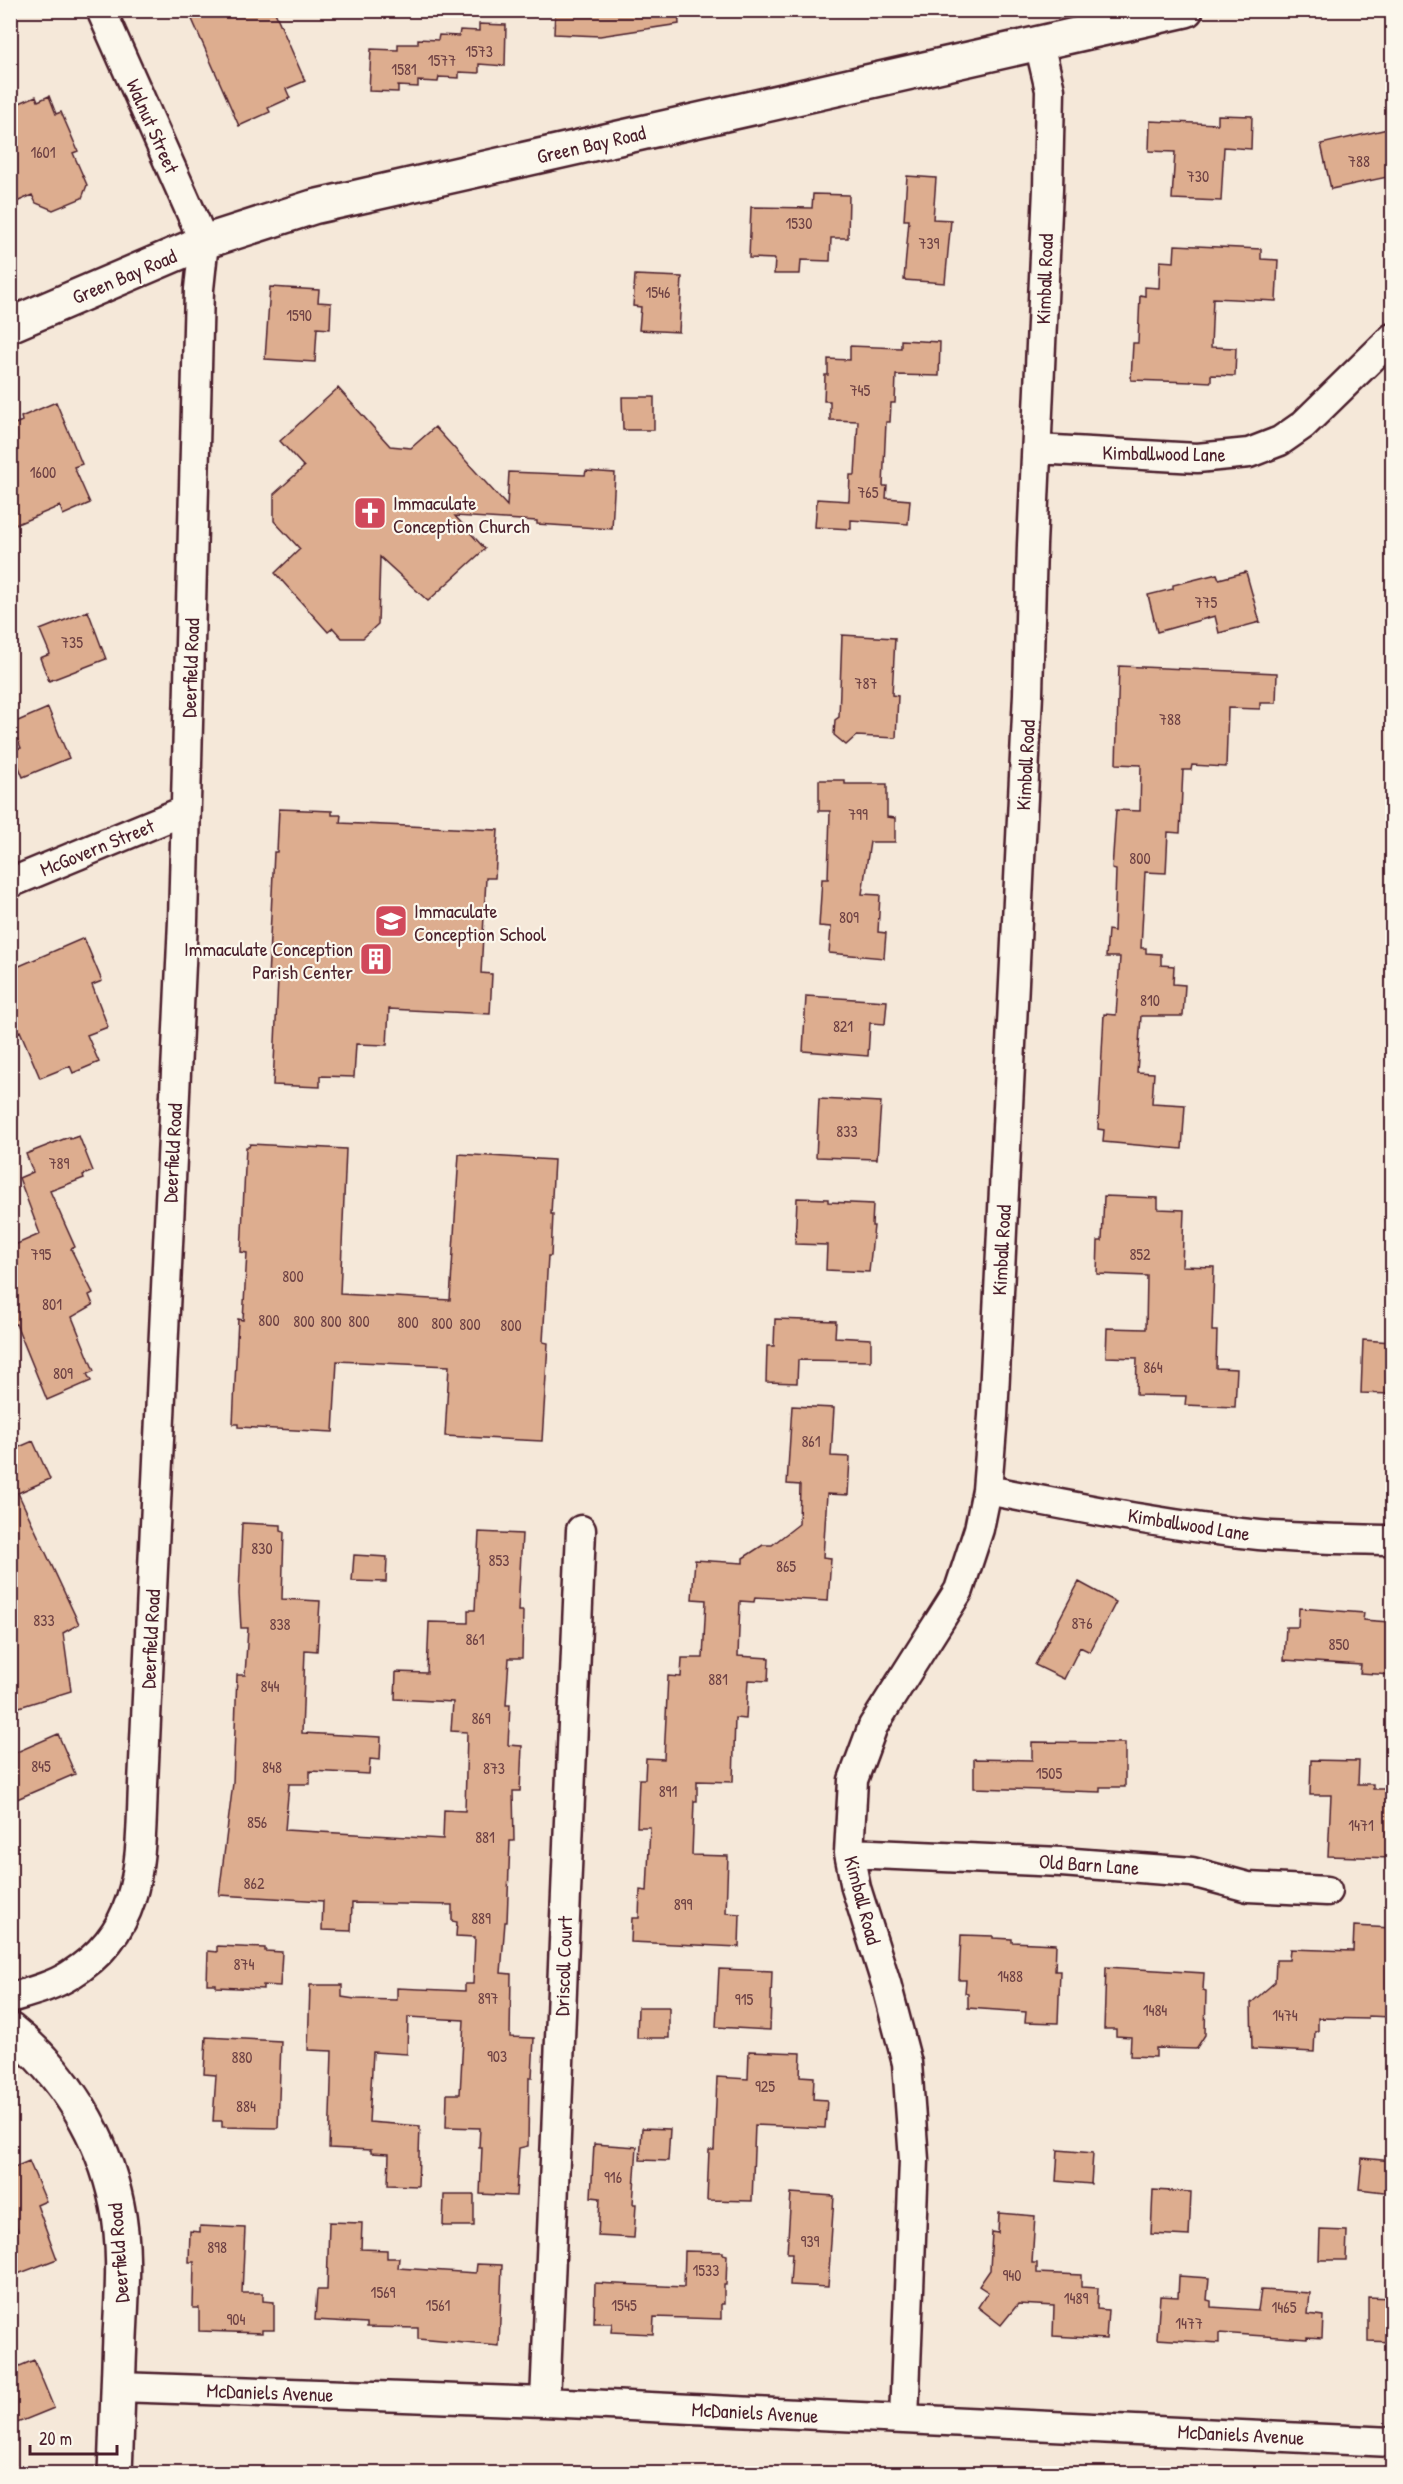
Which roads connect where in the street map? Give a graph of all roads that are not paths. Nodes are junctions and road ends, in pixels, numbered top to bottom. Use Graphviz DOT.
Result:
graph roads {
  1 [pos="101,10"];
  2 [pos="1186,10"];
  3 [pos="1039,43"];
  4 [pos="204,242"];
  5 [pos="10,325"];
  6 [pos="1392,338"];
  7 [pos="1036,449"];
  8 [pos="184,811"];
  9 [pos="10,883"];
  10 [pos="987,1490"];
  11 [pos="581,1530"];
  12 [pos="1392,1540"];
  13 [pos="849,1853"];
  14 [pos="1327,1891"];
  15 [pos="10,1998"];
  16 [pos="10,2030"];
  17 [pos="118,2387"];
  18 [pos="545,2402"];
  19 [pos="904,2419"];
  20 [pos="1392,2442"];
  21 [pos="115,2474"];
  1 -- 4 [label="street, Walnut Street"];
  2 -- 3 [label="main road, Green Bay Road"];
  3 -- 4 [label="main road, Green Bay Road"];
  3 -- 7 [label="street, Kimball Road"];
  4 -- 5 [label="main road, Green Bay Road"];
  4 -- 8 [label="street, Deerfield Road"];
  6 -- 7 [label="street, Kimballwood Lane"];
  7 -- 10 [label="street, Kimball Road"];
  8 -- 9 [label="street, McGovern Street"];
  8 -- 15 [label="street, Deerfield Road"];
  10 -- 12 [label="street, Kimballwood Lane"];
  10 -- 13 [label="street, Kimball Road"];
  11 -- 18 [label="street, Driscoll Court"];
  13 -- 14 [label="street, Old Barn Lane"];
  13 -- 19 [label="street, Kimball Road"];
  16 -- 17 [label="main road, Deerfield Road"];
  17 -- 18 [label="street, McDaniels Avenue"];
  17 -- 21 [label="main road, Deerfield Road"];
  18 -- 19 [label="street, McDaniels Avenue"];
  19 -- 20 [label="street, McDaniels Avenue"];
}
